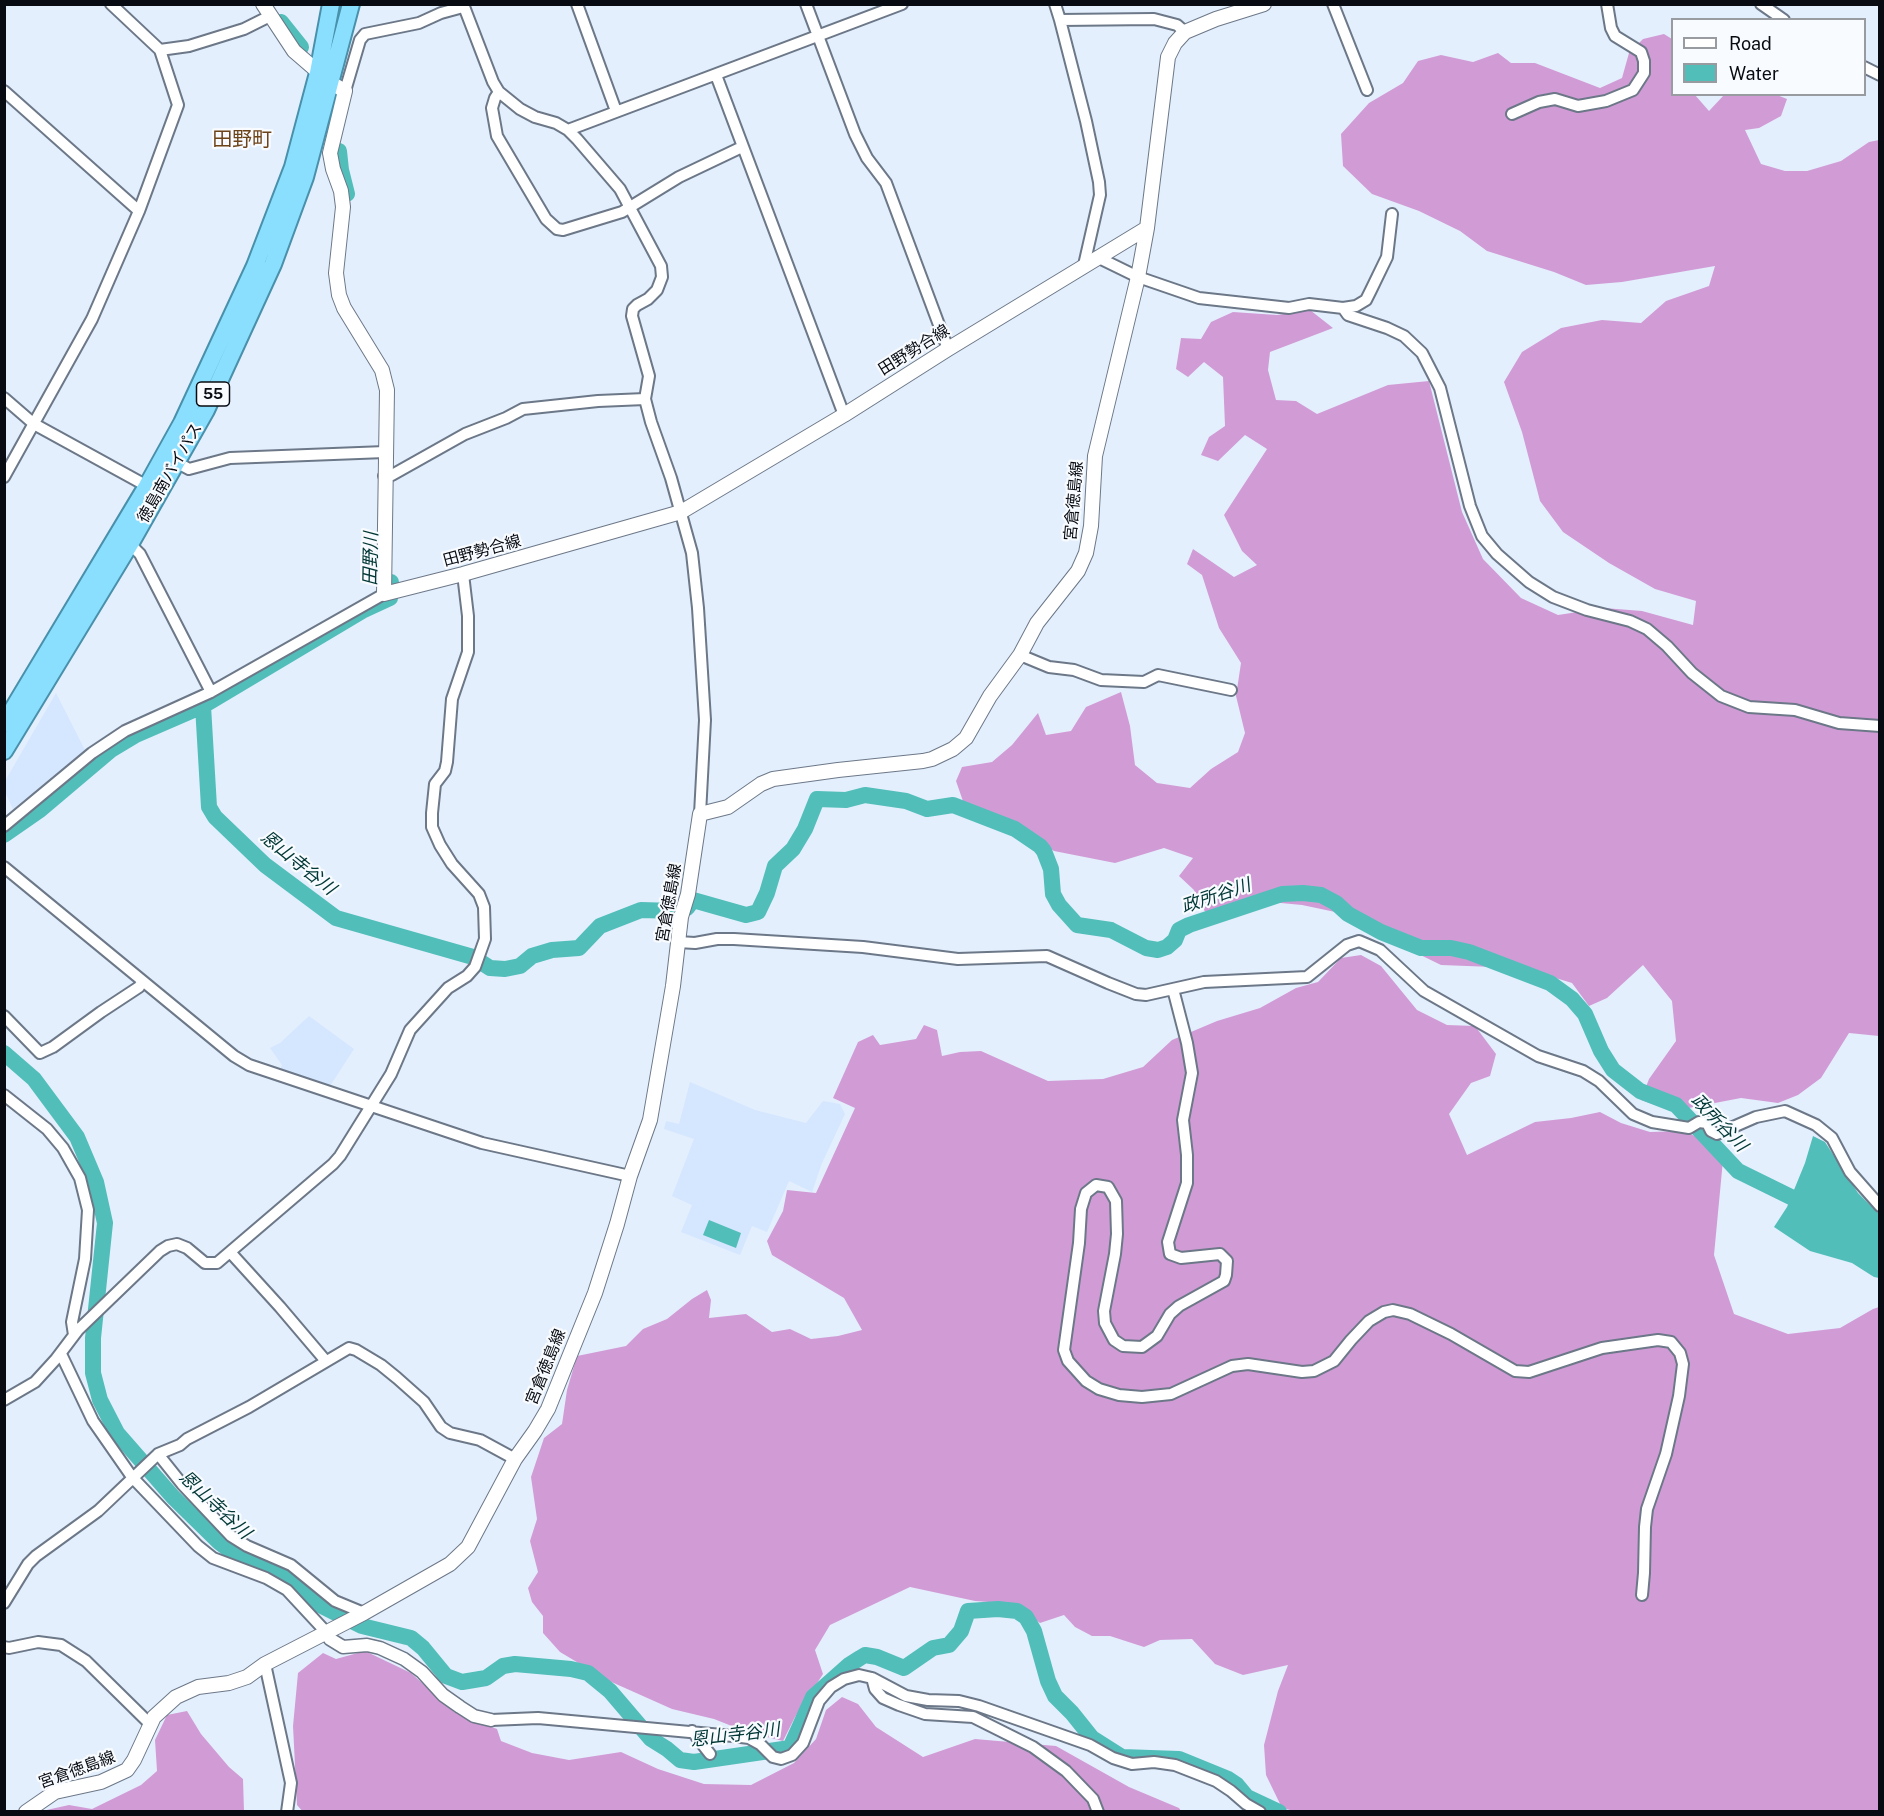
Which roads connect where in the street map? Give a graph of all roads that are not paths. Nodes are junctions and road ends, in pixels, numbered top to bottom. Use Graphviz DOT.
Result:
graph roads {
  1 [pos="111,4"];
  2 [pos="331,4"];
  3 [pos="351,4"];
  4 [pos="577,4"];
  5 [pos="806,4"];
  6 [pos="902,4"];
  7 [pos="1055,4"];
  8 [pos="1264,4"];
  9 [pos="1333,4"];
  10 [pos="1607,4"];
  11 [pos="1761,4"];
  12 [pos="463,6"];
  13 [pos="266,10"];
  14 [pos="1781,18"];
  15 [pos="1060,20"];
  16 [pos="1185,32"];
  17 [pos="818,36"];
  18 [pos="160,50"];
  19 [pos="1866,68"];
  20 [pos="716,75"];
  21 [pos="1880,75"];
  22 [pos="331,82"];
  23 [pos="1367,90"];
  24 [pos="4,91"];
  25 [pos="499,92"];
  26 [pos="616,111"];
  27 [pos="1512,114"];
  28 [pos="568,130"];
  29 [pos="742,147"];
  30 [pos="631,207"];
  31 [pos="138,211"];
  32 [pos="1392,214"];
  33 [pos="1147,228"];
  34 [pos="1098,258"];
  35 [pos="1084,265"];
  36 [pos="1138,277"];
  37 [pos="1343,308"];
  38 [pos="948,349"];
  39 [pos="4,398"];
  40 [pos="645,399"];
  41 [pos="844,415"];
  42 [pos="34,424"];
  43 [pos="385,452"];
  44 [pos="176,462"];
  45 [pos="387,476"];
  46 [pos="4,477"];
  47 [pos="147,486"];
  48 [pos="681,512"];
  49 [pos="130,544"];
  50 [pos="463,574"];
  51 [pos="384,594"];
  52 [pos="1020,655"];
  53 [pos="1231,690"];
  54 [pos="212,692"];
  55 [pos="4,724"];
  56 [pos="1880,726"];
  57 [pos="4,751"];
  58 [pos="700,814"];
  59 [pos="4,826"];
  60 [pos="4,867"];
  61 [pos="678,942"];
  62 [pos="142,982"];
  63 [pos="1173,989"];
  64 [pos="4,1016"];
  65 [pos="4,1095"];
  66 [pos="370,1106"];
  67 [pos="630,1176"];
  68 [pos="1880,1206"];
  69 [pos="230,1252"];
  70 [pos="76,1332"];
  71 [pos="61,1354"];
  72 [pos="326,1360"];
  73 [pos="4,1400"];
  74 [pos="156,1456"];
  75 [pos="515,1459"];
  76 [pos="135,1474"];
  77 [pos="1642,1595"];
  78 [pos="4,1603"];
  79 [pos="361,1614"];
  80 [pos="331,1629"];
  81 [pos="4,1647"];
  82 [pos="265,1665"];
  83 [pos="872,1678"];
  84 [pos="491,1720"];
  85 [pos="149,1724"];
  86 [pos="692,1731"];
  87 [pos="710,1754"];
  88 [pos="26,1812"];
  89 [pos="287,1812"];
  90 [pos="1098,1812"];
  91 [pos="1260,1812"];
  1 -- 18 [label="street"];
  2 -- 22 [label="highway, 徳島南バイパス / 55"];
  3 -- 22 [label="highway, 徳島南バイパス / 55"];
  4 -- 26 [label="street"];
  5 -- 17 [label="street"];
  6 -- 17 [label="street"];
  7 -- 15 [label="street"];
  8 -- 16 [label="main road"];
  9 -- 23 [label="street"];
  10 -- 27 [label="street"];
  11 -- 14 [label="street"];
  12 -- 22 [label="street"];
  12 -- 25 [label="street"];
  13 -- 18 [label="street"];
  13 -- 22 [label="main road"];
  15 -- 16 [label="street"];
  15 -- 35 [label="street"];
  16 -- 33 [label="main road, 宮倉徳島線"];
  17 -- 20 [label="street"];
  17 -- 38 [label="street"];
  18 -- 31 [label="street"];
  19 -- 21 [label="street"];
  20 -- 26 [label="street"];
  20 -- 29 [label="street"];
  22 -- 43 [label="main road"];
  22 -- 44 [label="highway, 徳島南バイパス / 55"];
  22 -- 47 [label="highway, 徳島南バイパス / 55"];
  24 -- 31 [label="street"];
  25 -- 28 [label="street"];
  25 -- 30 [label="street"];
  26 -- 28 [label="street"];
  28 -- 30 [label="street"];
  29 -- 30 [label="street"];
  29 -- 41 [label="street"];
  30 -- 40 [label="street"];
  31 -- 42 [label="street"];
  32 -- 37 [label="street"];
  33 -- 34 [label="main road, 田野勢合線"];
  33 -- 36 [label="main road, 宮倉徳島線"];
  34 -- 35 [label="main road, 田野勢合線"];
  34 -- 36 [label="street"];
  35 -- 38 [label="main road, 田野勢合線"];
  36 -- 37 [label="street"];
  36 -- 52 [label="main road, 宮倉徳島線"];
  37 -- 56 [label="street"];
  38 -- 41 [label="main road, 田野勢合線"];
  39 -- 42 [label="street"];
  40 -- 45 [label="street"];
  40 -- 48 [label="street"];
  41 -- 48 [label="main road, 田野勢合線"];
  42 -- 46 [label="street"];
  42 -- 47 [label="street"];
  43 -- 44 [label="street"];
  43 -- 45 [label="main road"];
  44 -- 49 [label="highway, 徳島南バイパス / 55"];
  45 -- 51 [label="main road"];
  47 -- 55 [label="highway, 徳島南バイパス / 55"];
  48 -- 50 [label="main road, 田野勢合線"];
  48 -- 58 [label="street"];
  49 -- 54 [label="street"];
  49 -- 57 [label="highway, 徳島南バイパス / 55"];
  50 -- 51 [label="main road, 田野勢合線"];
  50 -- 66 [label="street"];
  51 -- 54 [label="street"];
  52 -- 53 [label="street"];
  52 -- 58 [label="main road, 宮倉徳島線"];
  54 -- 59 [label="street"];
  58 -- 61 [label="main road, 宮倉徳島線"];
  60 -- 62 [label="street"];
  61 -- 63 [label="street"];
  61 -- 67 [label="main road, 宮倉徳島線"];
  62 -- 64 [label="street"];
  62 -- 66 [label="street"];
  63 -- 68 [label="street"];
  63 -- 77 [label="street"];
  65 -- 70 [label="street"];
  66 -- 67 [label="street"];
  66 -- 69 [label="street"];
  67 -- 75 [label="main road, 宮倉徳島線"];
  69 -- 70 [label="street"];
  69 -- 72 [label="street"];
  70 -- 71 [label="street"];
  71 -- 73 [label="street"];
  71 -- 76 [label="street"];
  72 -- 74 [label="street"];
  72 -- 75 [label="street"];
  74 -- 76 [label="street"];
  74 -- 79 [label="street"];
  75 -- 79 [label="main road, 宮倉徳島線"];
  76 -- 78 [label="street"];
  76 -- 80 [label="street"];
  79 -- 80 [label="main road, 宮倉徳島線"];
  80 -- 82 [label="main road, 宮倉徳島線"];
  80 -- 84 [label="street"];
  81 -- 85 [label="street"];
  82 -- 85 [label="main road, 宮倉徳島線"];
  82 -- 89 [label="street"];
  83 -- 86 [label="street"];
  83 -- 90 [label="street"];
  83 -- 91 [label="street"];
  84 -- 86 [label="street"];
  85 -- 88 [label="main road, 宮倉徳島線"];
  86 -- 87 [label="street"];
}
